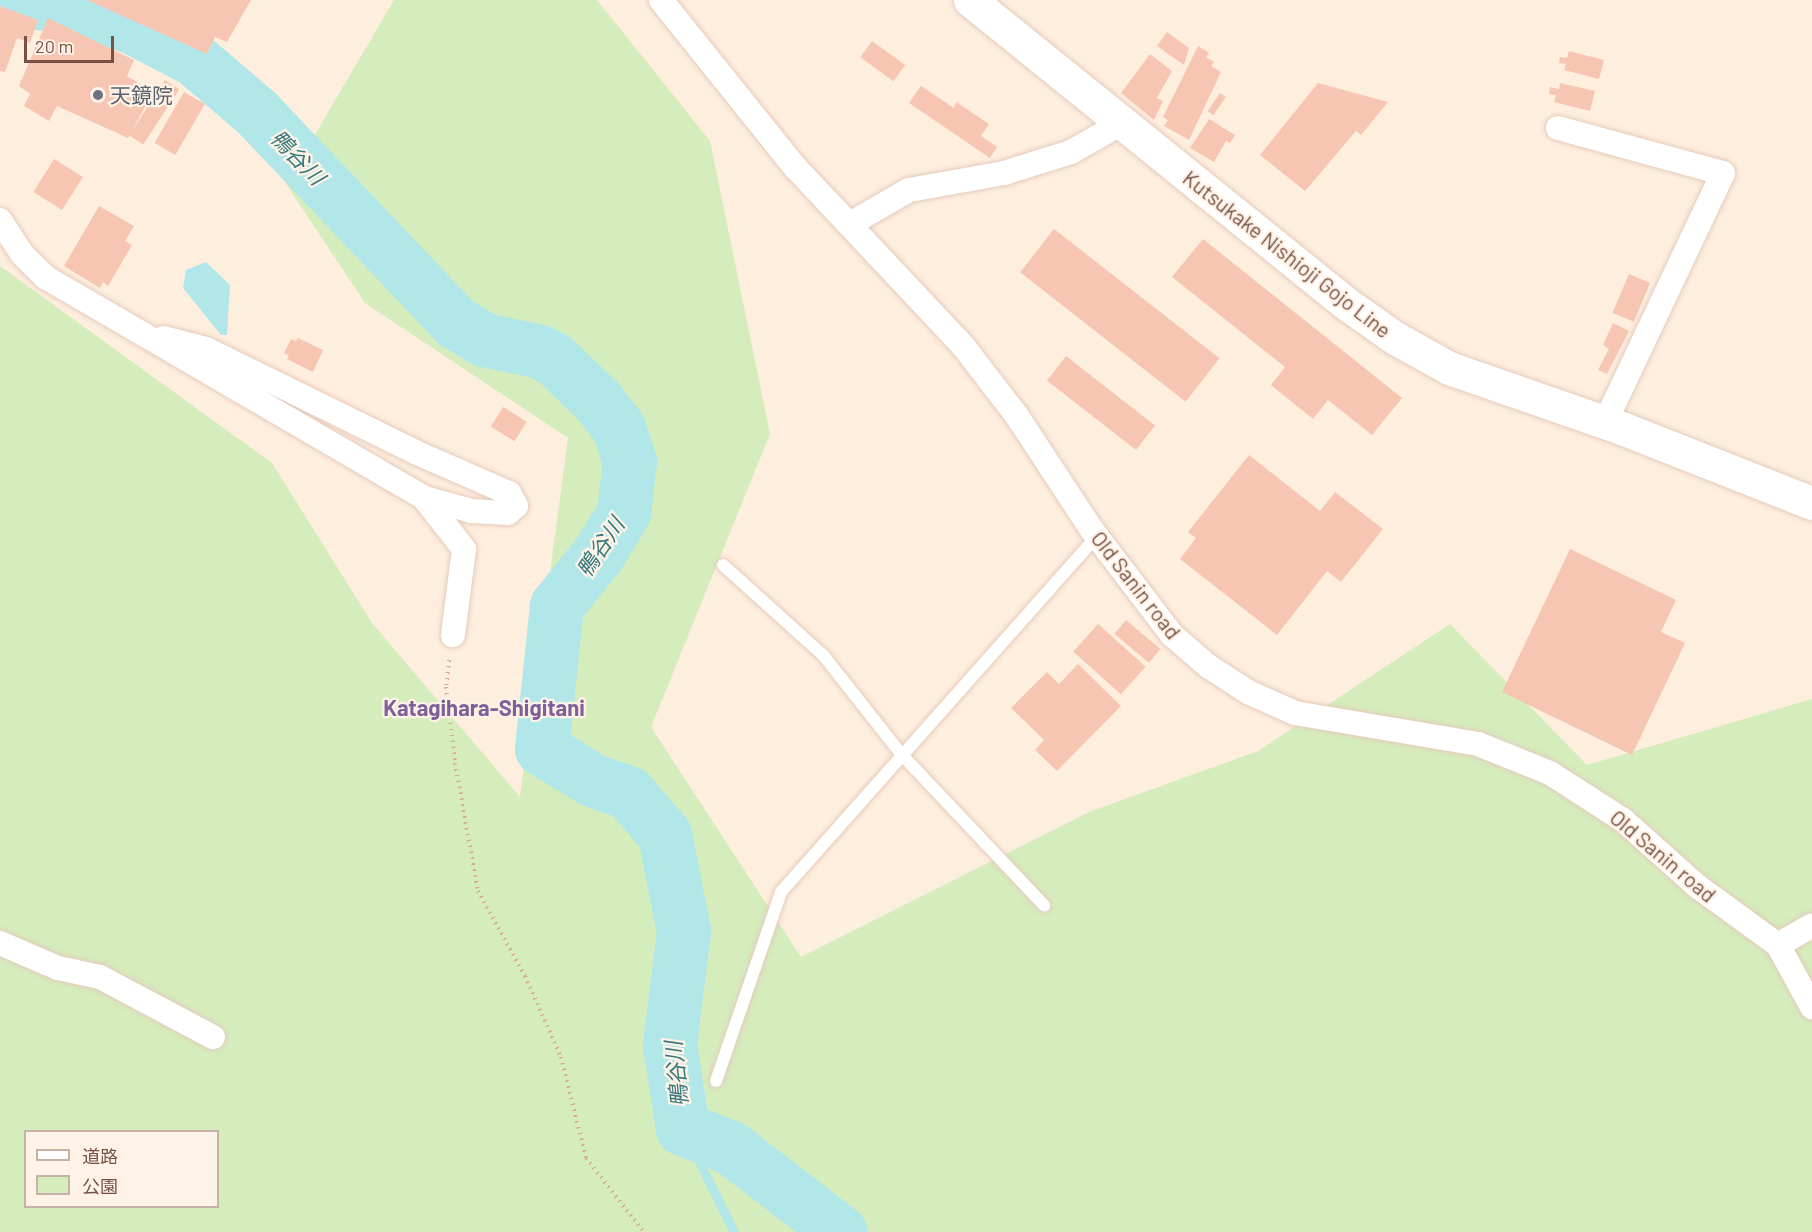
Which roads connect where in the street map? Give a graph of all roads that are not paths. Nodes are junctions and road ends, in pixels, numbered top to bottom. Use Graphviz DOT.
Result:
graph roads {
  1 [pos="661,0"];
  2 [pos="970,0"];
  3 [pos="1122,123"];
  4 [pos="1558,128"];
  5 [pos="0,220"];
  6 [pos="850,224"];
  7 [pos="133,330"];
  8 [pos="1605,423"];
  9 [pos="424,498"];
  10 [pos="1812,503"];
  11 [pos="1098,535"];
  12 [pos="723,566"];
  13 [pos="453,635"];
  14 [pos="902,754"];
  15 [pos="1044,905"];
  16 [pos="1812,925"];
  17 [pos="0,943"];
  18 [pos="1778,945"];
  19 [pos="1812,1007"];
  20 [pos="213,1037"];
  21 [pos="716,1081"];
  1 -- 6 [label="street, Old Sanin road"];
  2 -- 3 [label="main road, Kutsukake Nishioji Gojo Line"];
  3 -- 6 [label="street"];
  3 -- 8 [label="main road, Kutsukake Nishioji Gojo Line"];
  4 -- 8 [label="street"];
  5 -- 7 [label="street"];
  6 -- 11 [label="street, Old Sanin road"];
  7 -- 9 [label="street"];
  7 -- 9 [label="street"];
  8 -- 10 [label="main road, Kutsukake Nishioji Gojo Line"];
  9 -- 13 [label="street"];
  11 -- 14 [label="lane"];
  11 -- 18 [label="street, Old Sanin road"];
  12 -- 14 [label="lane"];
  14 -- 15 [label="lane"];
  14 -- 21 [label="lane"];
  16 -- 18 [label="street"];
  17 -- 20 [label="street"];
  18 -- 19 [label="street, Old Sanin road"];
}
